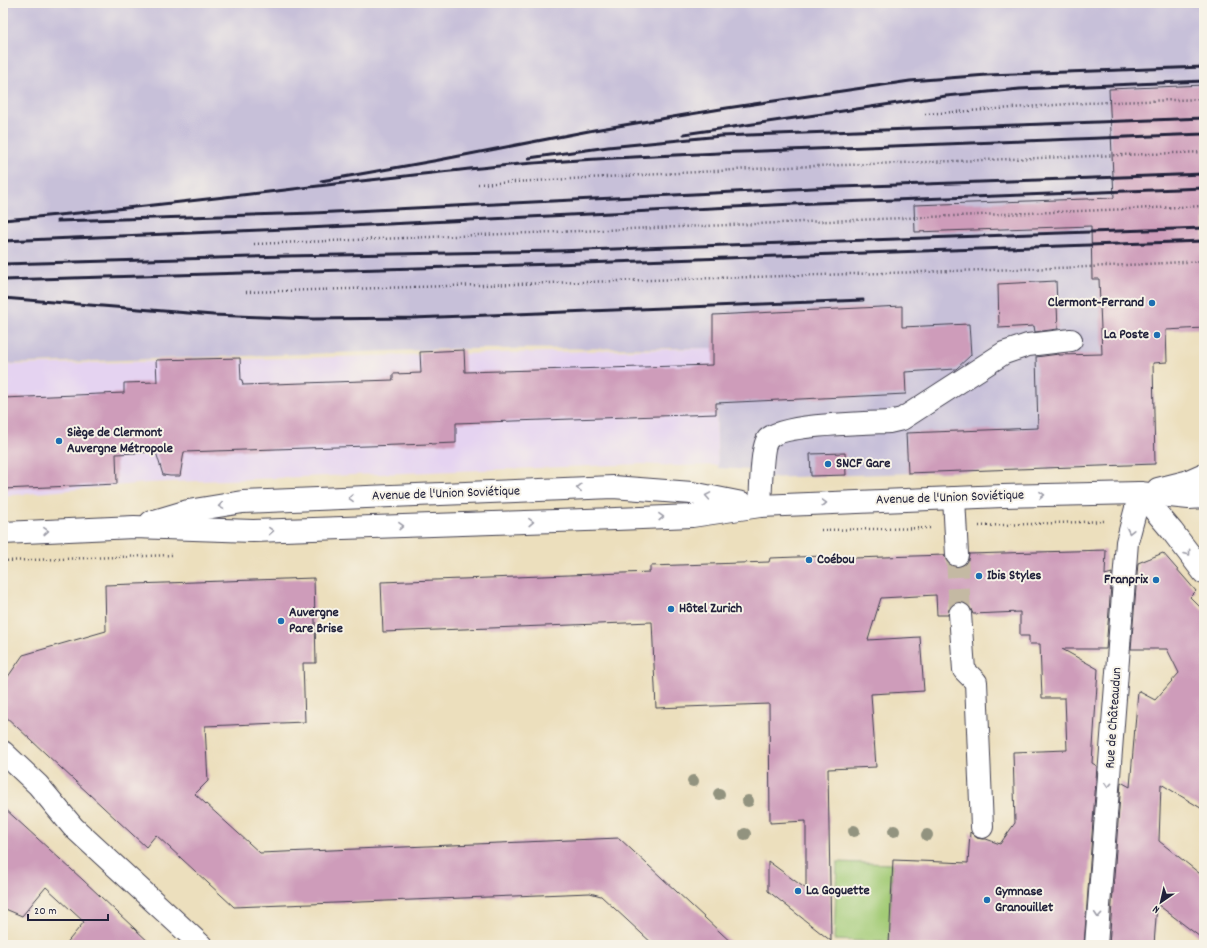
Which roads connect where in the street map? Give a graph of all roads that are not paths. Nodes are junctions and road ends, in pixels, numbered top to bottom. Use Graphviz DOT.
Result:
graph roads {
  1 [pos="1071,340"];
  2 [pos="1204,474"];
  3 [pos="1140,493"];
  4 [pos="1204,497"];
  5 [pos="954,498"];
  6 [pos="760,506"];
  7 [pos="134,527"];
  8 [pos="3,533"];
  9 [pos="957,555"];
  10 [pos="1204,573"];
  11 [pos="960,614"];
  12 [pos="3,752"];
  13 [pos="982,827"];
  14 [pos="201,945"];
  15 [pos="1096,945"];
  1 -- 6 [label="street"];
  2 -- 3 [label="street, Avenue de l'Union Soviétique"];
  3 -- 4 [label="street, Avenue de l'Union Soviétique"];
  5 -- 3 [label="street, Avenue de l'Union Soviétique, one-way"];
  3 -- 10 [label="street, one-way"];
  3 -- 15 [label="street, Rue de Châteaudun, one-way"];
  6 -- 5 [label="street, Avenue de l'Union Soviétique, one-way"];
  5 -- 9 [label="street"];
  7 -- 6 [label="street, Avenue de l'Union Soviétique, one-way"];
  6 -- 7 [label="street, Avenue de l'Union Soviétique, one-way"];
  8 -- 7 [label="street, Avenue de l'Union Soviétique, one-way"];
  11 -- 13 [label="street"];
  12 -- 14 [label="street"];
}
